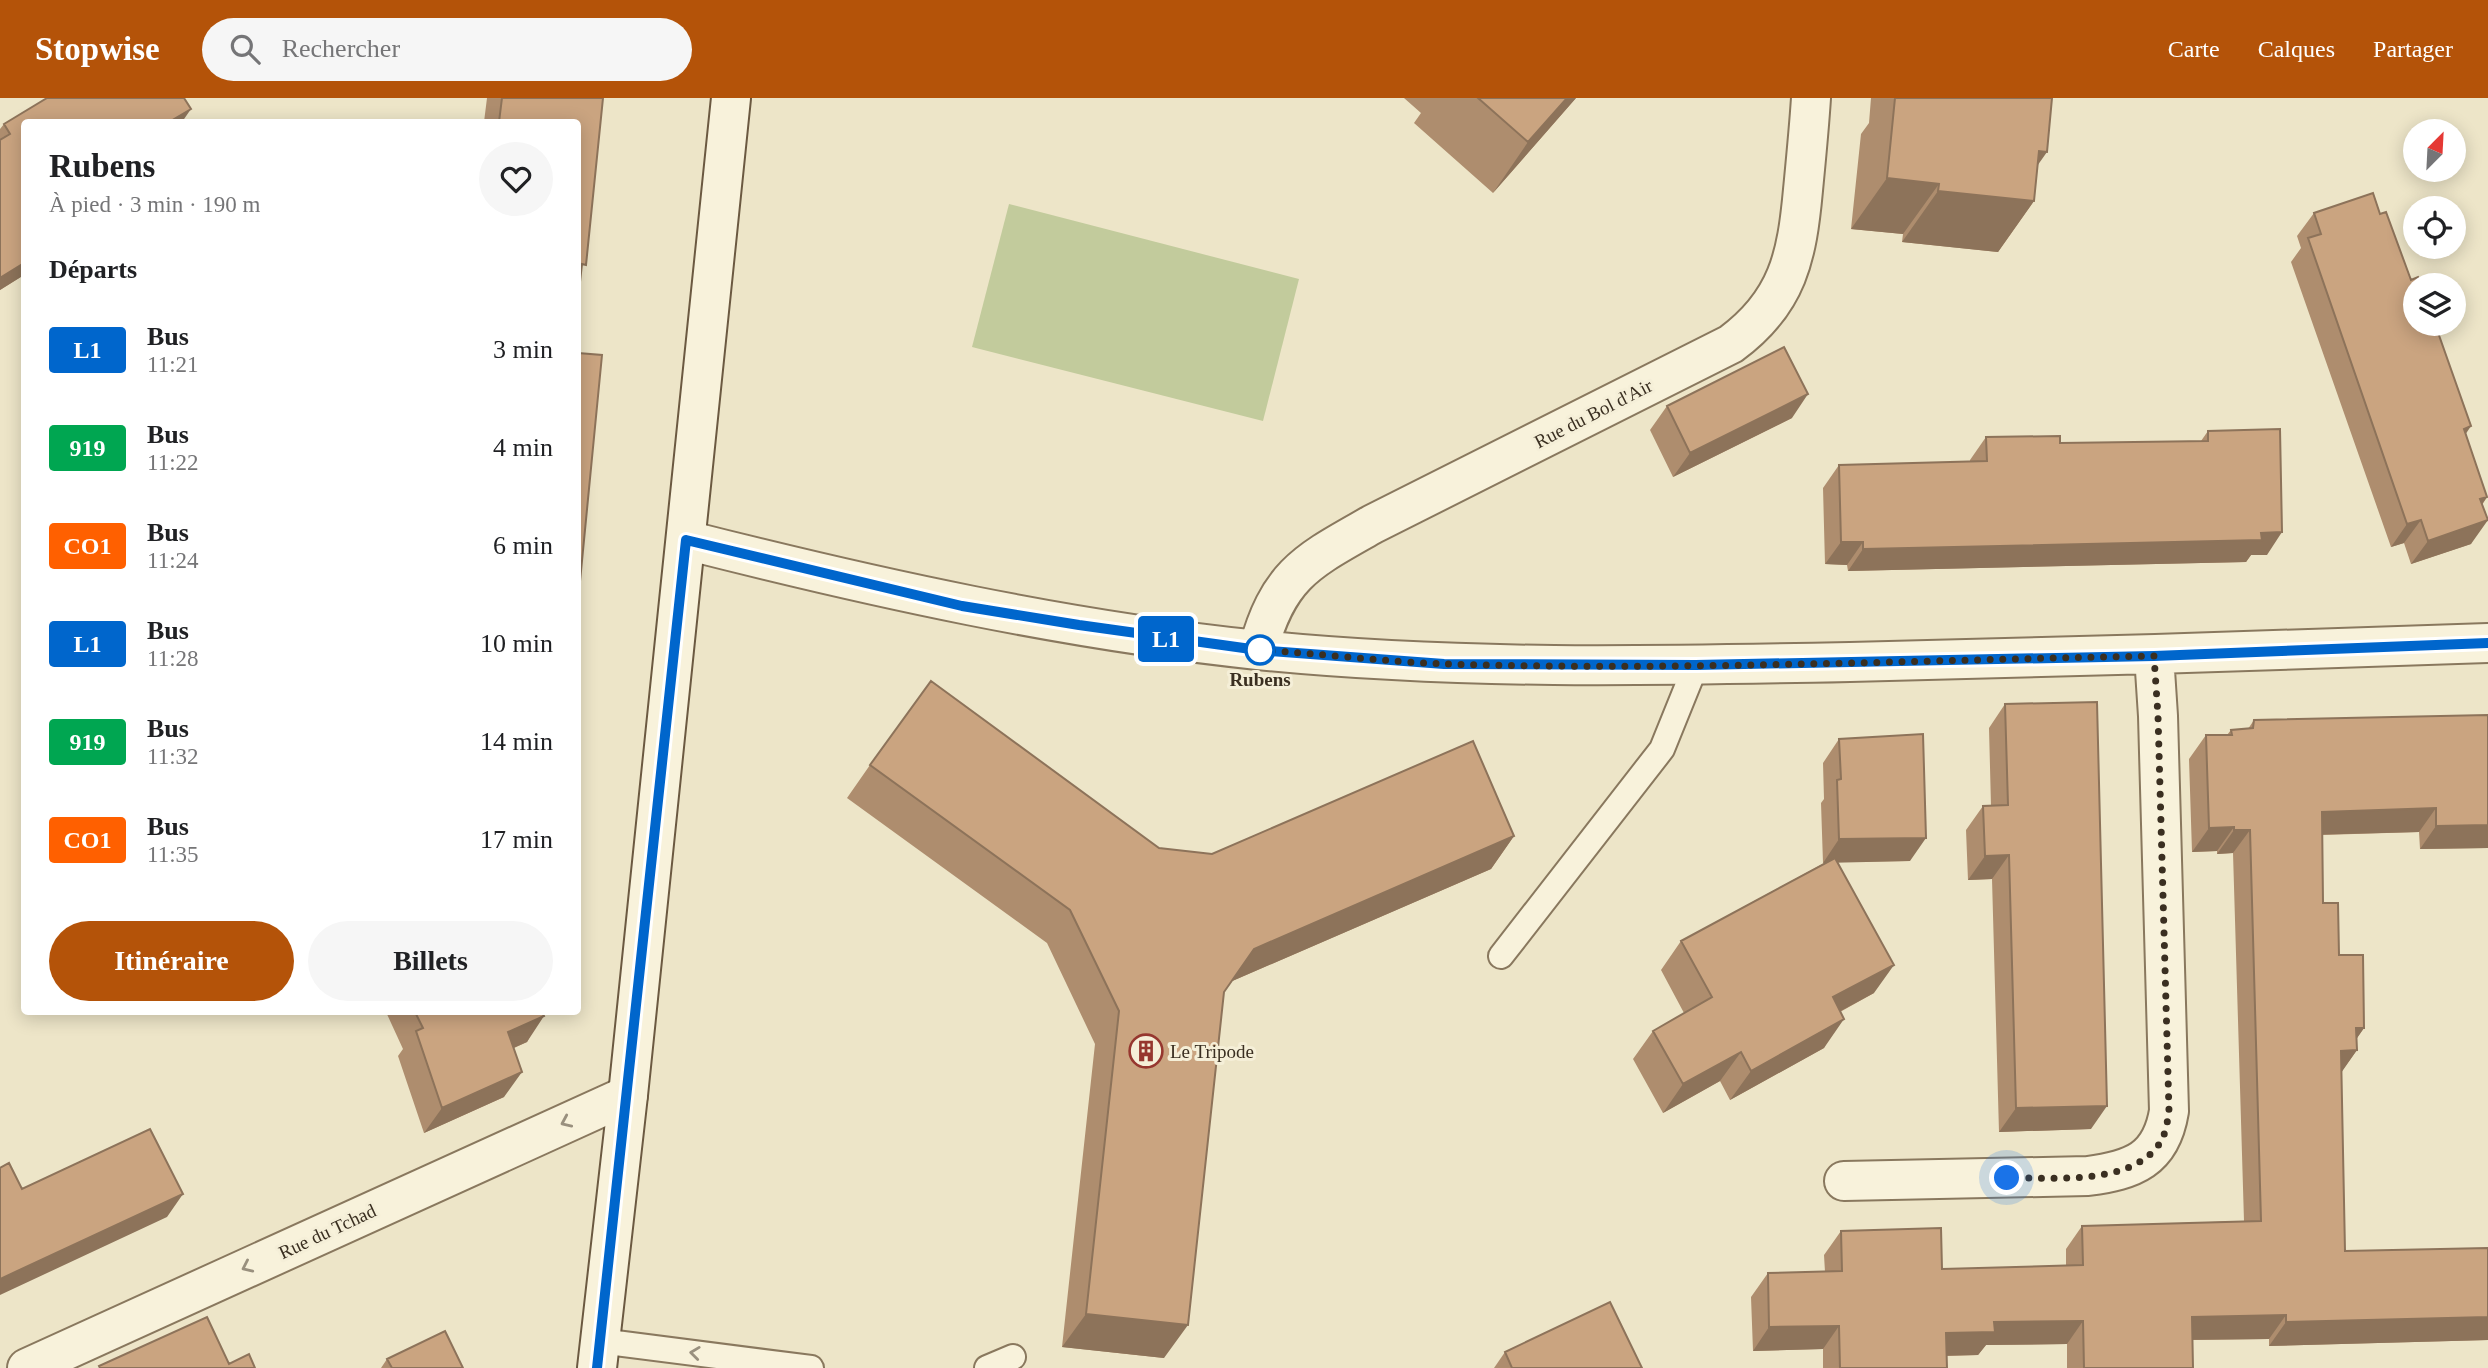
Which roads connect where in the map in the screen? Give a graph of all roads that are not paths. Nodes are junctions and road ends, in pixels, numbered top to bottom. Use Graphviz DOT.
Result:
graph roads {
  1 [pos="731,98"];
  2 [pos="1811,98"];
  3 [pos="686,540"];
  4 [pos="2488,643"];
  5 [pos="1258,650"];
  6 [pos="2154,656"];
  7 [pos="1696,665"];
  8 [pos="1501,956"];
  9 [pos="628,1095"];
  10 [pos="1844,1181"];
  11 [pos="599,1355"];
  12 [pos="1013,1357"];
  13 [pos="27,1368"];
  14 [pos="811,1368"];
  15 [pos="987,1368"];
  1 -- 3 [label="street"];
  2 -- 5 [label="street, Rue du Bol d'Air"];
  3 -- 5 [label="street"];
  3 -- 9 [label="street"];
  4 -- 6 [label="street"];
  5 -- 7 [label="street"];
  6 -- 7 [label="street"];
  6 -- 10 [label="street"];
  7 -- 8 [label="lane"];
  9 -- 11 [label="street"];
  9 -- 13 [label="street, Rue du Tchad, one-way"];
  14 -- 11 [label="lane, one-way"];
  12 -- 15 [label="lane"];
}
